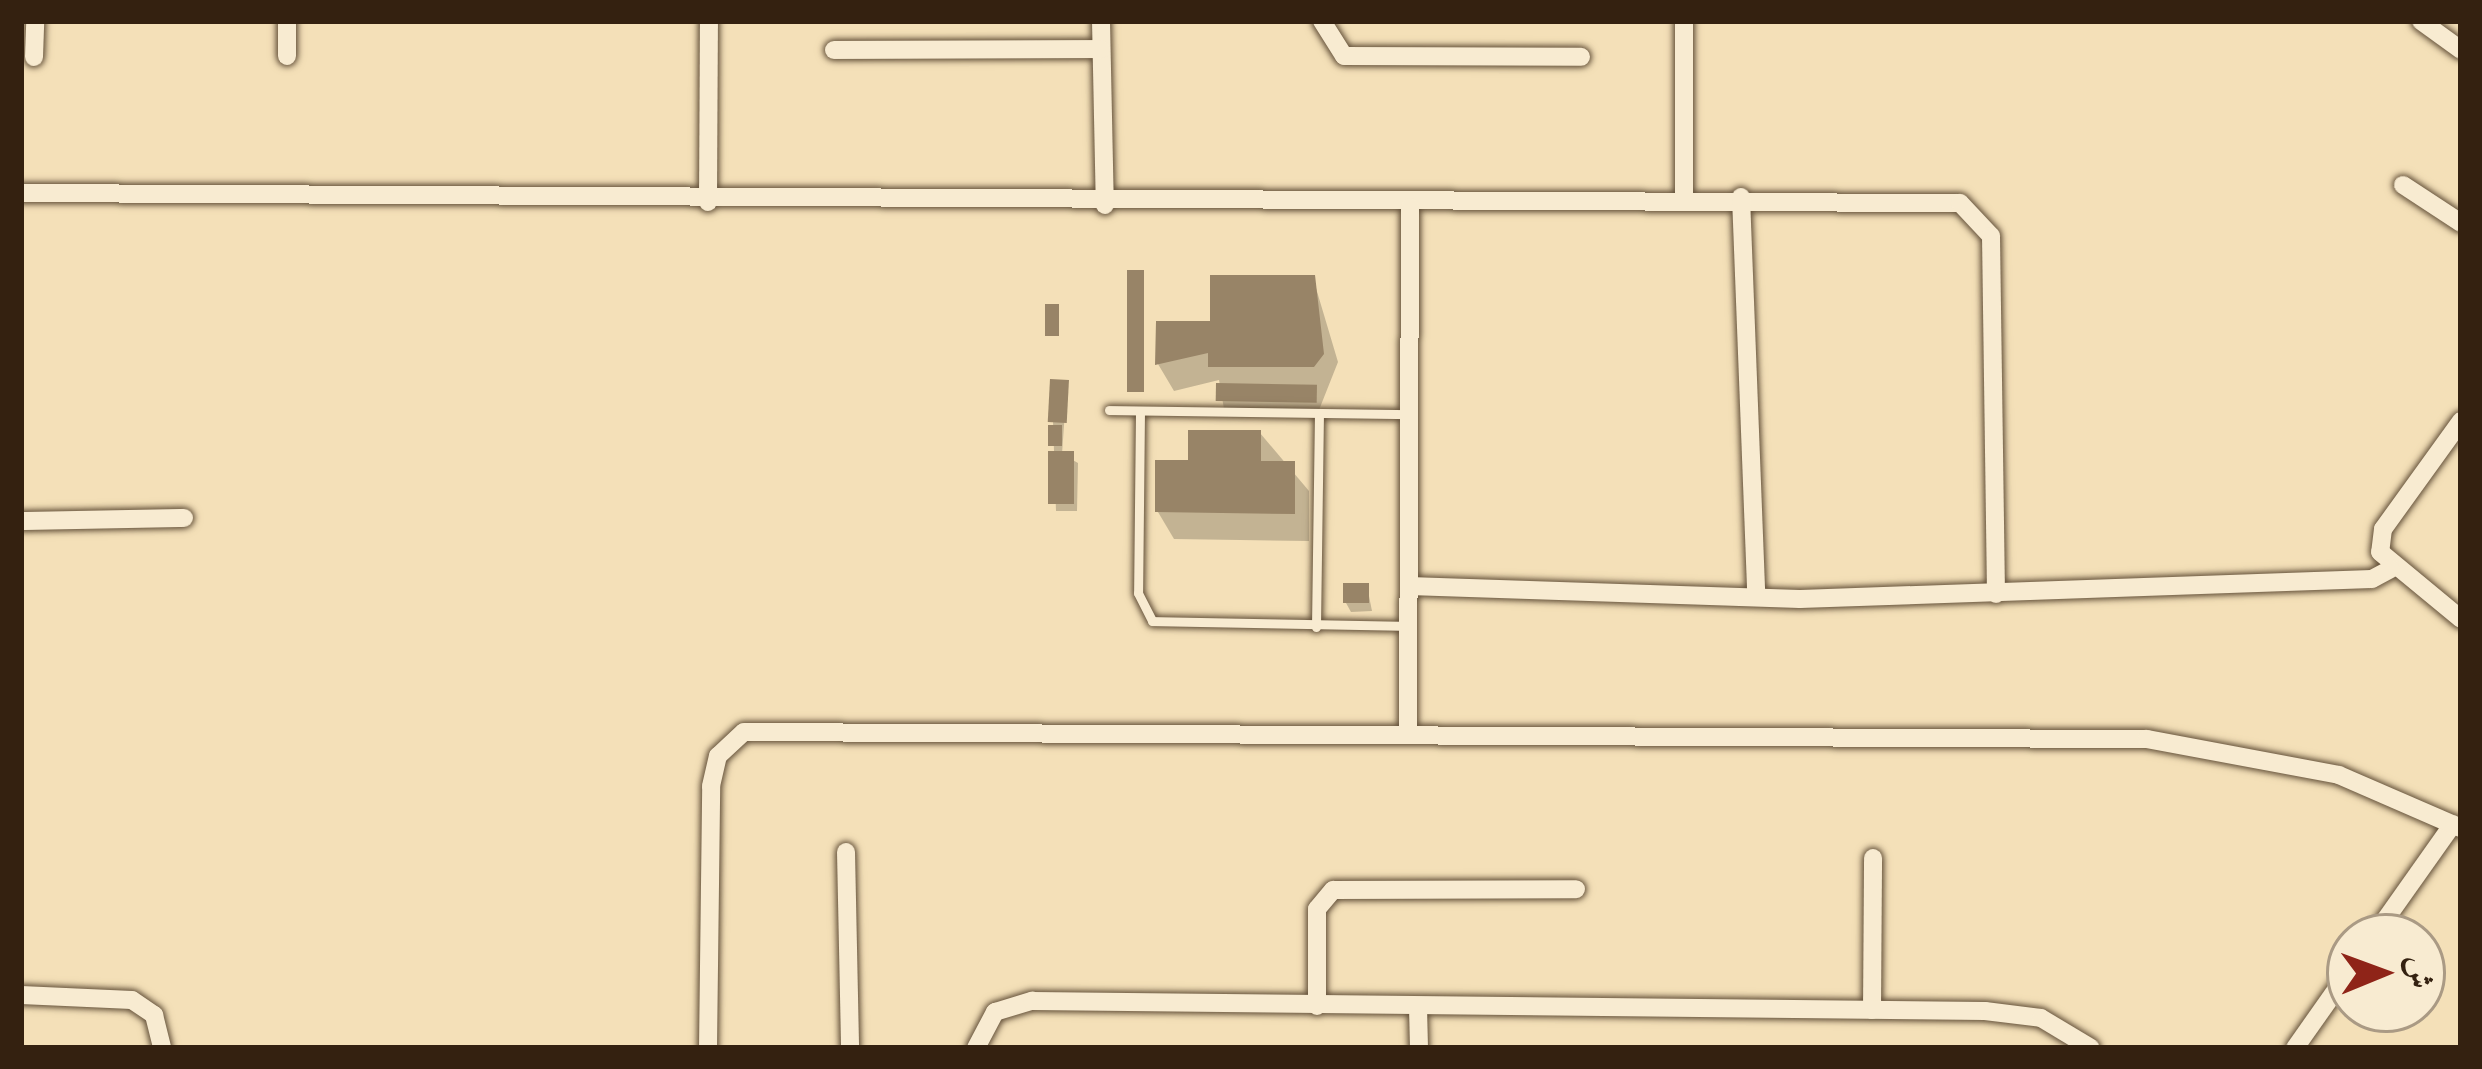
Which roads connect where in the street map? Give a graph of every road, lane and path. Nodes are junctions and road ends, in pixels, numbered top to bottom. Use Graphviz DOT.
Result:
graph roads {
  1 [pos="35,21"];
  2 [pos="286,21"];
  3 [pos="710,21"];
  4 [pos="1100,21"];
  5 [pos="1322,21"];
  6 [pos="1684,21"];
  7 [pos="2421,21"];
  8 [pos="1101,49"];
  9 [pos="834,50"];
  10 [pos="2461,50"];
  11 [pos="287,56"];
  12 [pos="34,57"];
  13 [pos="1580,57"];
  14 [pos="2404,185"];
  15 [pos="21,193"];
  16 [pos="1684,195"];
  17 [pos="1741,197"];
  18 [pos="708,202"];
  19 [pos="1105,205"];
  20 [pos="1410,207"];
  21 [pos="2461,223"];
  22 [pos="1109,410"];
  23 [pos="1140,411"];
  24 [pos="1319,413"];
  25 [pos="1409,414"];
  26 [pos="2461,421"];
  27 [pos="184,518"];
  28 [pos="21,521"];
  29 [pos="2391,569"];
  30 [pos="1409,586"];
  31 [pos="1996,594"];
  32 [pos="1756,596"];
  33 [pos="2461,619"];
  34 [pos="1408,626"];
  35 [pos="1316,627"];
  36 [pos="1408,734"];
  37 [pos="2457,826"];
  38 [pos="845,851"];
  39 [pos="1873,858"];
  40 [pos="1576,889"];
  41 [pos="2391,913"];
  42 [pos="21,995"];
  43 [pos="2326,1004"];
  44 [pos="1317,1006"];
  45 [pos="1418,1007"];
  46 [pos="1872,1010"];
  47 [pos="162,1048"];
  48 [pos="708,1048"];
  49 [pos="850,1048"];
  50 [pos="976,1048"];
  51 [pos="1419,1048"];
  52 [pos="2091,1048"];
  53 [pos="2295,1048"];
  1 -- 12 [label="street"];
  2 -- 11 [label="street"];
  3 -- 18 [label="street"];
  4 -- 8 [label="street"];
  5 -- 13 [label="street"];
  6 -- 16 [label="street"];
  7 -- 10 [label="street"];
  8 -- 9 [label="street"];
  8 -- 19 [label="street"];
  14 -- 21 [label="street"];
  15 -- 18 [label="street"];
  16 -- 17 [label="street"];
  16 -- 20 [label="street"];
  17 -- 31 [label="street"];
  17 -- 32 [label="street"];
  18 -- 19 [label="street"];
  19 -- 20 [label="street"];
  20 -- 25 [label="street"];
  22 -- 23 [label="lane"];
  23 -- 24 [label="lane"];
  23 -- 35 [label="lane"];
  24 -- 25 [label="lane"];
  24 -- 35 [label="lane"];
  25 -- 30 [label="street"];
  26 -- 29 [label="street"];
  27 -- 28 [label="street"];
  29 -- 31 [label="street"];
  29 -- 33 [label="street"];
  30 -- 32 [label="street"];
  30 -- 34 [label="street"];
  31 -- 32 [label="street"];
  34 -- 35 [label="lane"];
  34 -- 36 [label="street"];
  36 -- 37 [label="street"];
  36 -- 48 [label="street"];
  37 -- 41 [label="street"];
  38 -- 49 [label="street"];
  39 -- 46 [label="street"];
  40 -- 44 [label="street"];
  42 -- 47 [label="street"];
  43 -- 53 [label="street"];
  44 -- 45 [label="street"];
  44 -- 50 [label="street"];
  45 -- 46 [label="street"];
  45 -- 51 [label="street"];
  46 -- 52 [label="street"];
}
